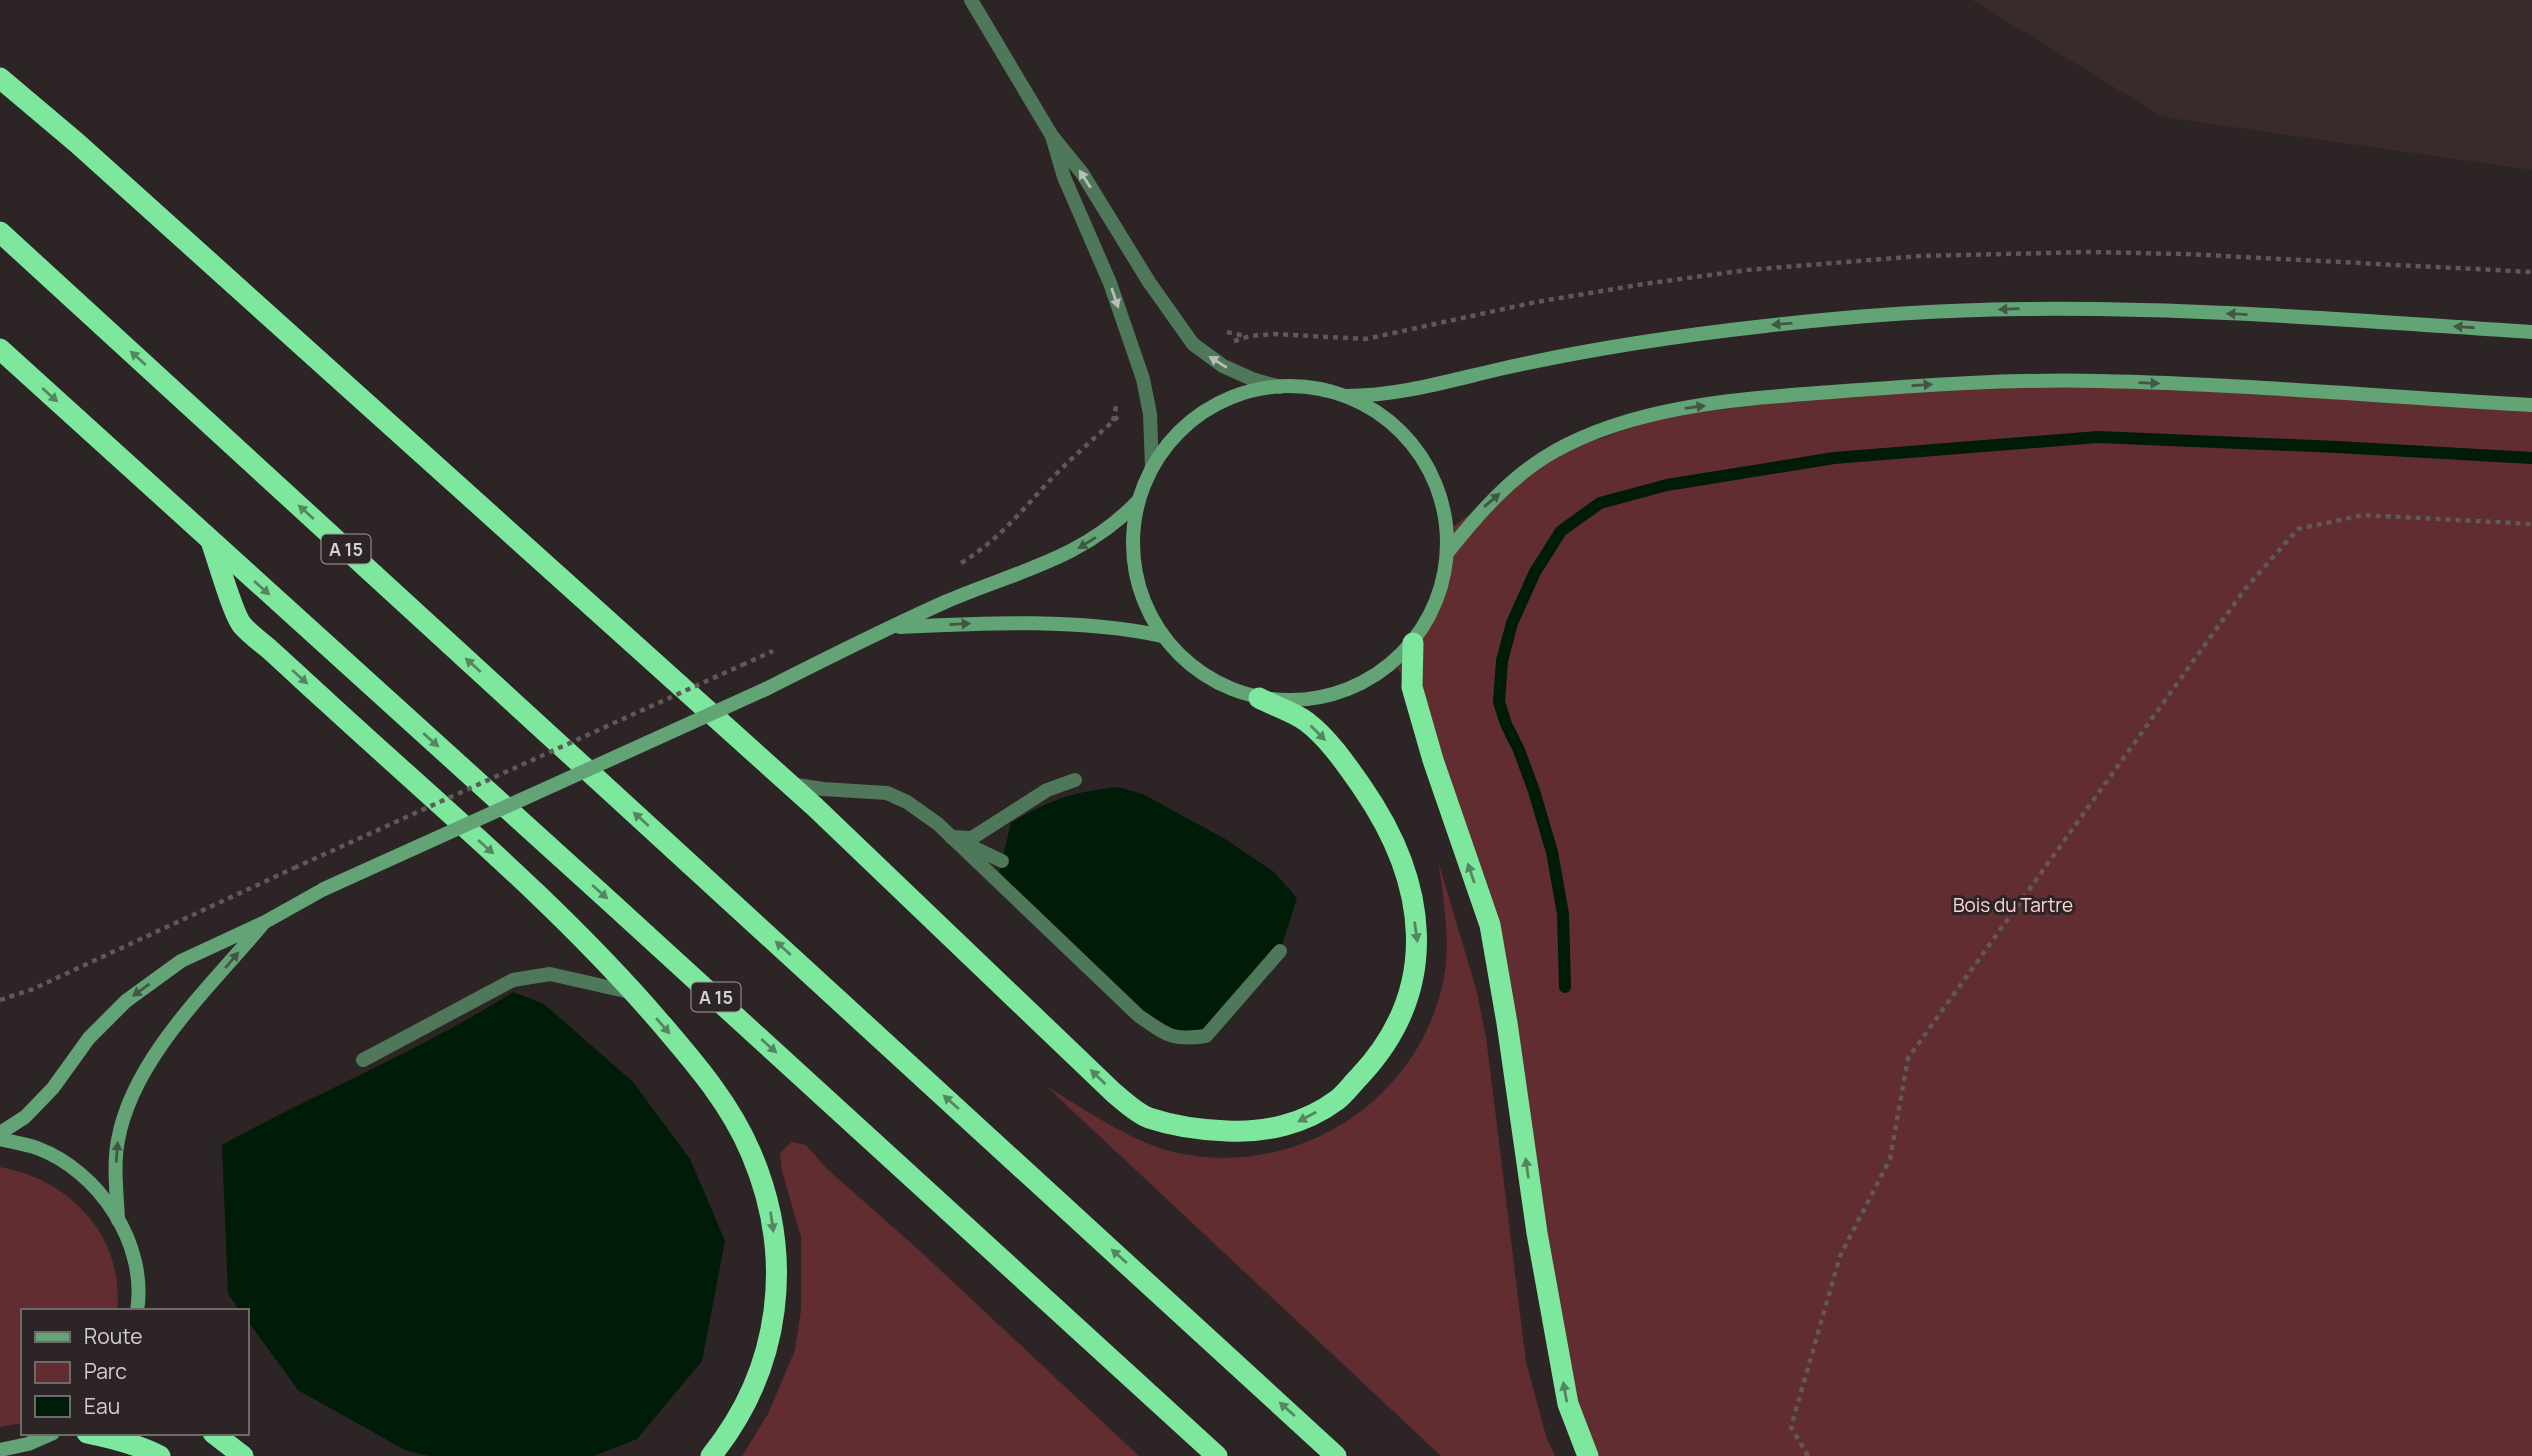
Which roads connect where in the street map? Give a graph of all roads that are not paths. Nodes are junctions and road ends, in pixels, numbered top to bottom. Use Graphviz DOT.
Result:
graph roads {
  1 [pos="971,0"];
  2 [pos="0,78"];
  3 [pos="1052,136"];
  4 [pos="0,232"];
  5 [pos="2532,332"];
  6 [pos="0,348"];
  7 [pos="1280,387"];
  8 [pos="1346,396"];
  9 [pos="2532,405"];
  10 [pos="1152,467"];
  11 [pos="1139,499"];
  12 [pos="212,542"];
  13 [pos="1448,552"];
  14 [pos="891,627"];
  15 [pos="1162,636"];
  16 [pos="1413,643"];
  17 [pos="1259,698"];
  18 [pos="1075,780"];
  19 [pos="789,784"];
  20 [pos="951,837"];
  21 [pos="1002,861"];
  22 [pos="265,922"];
  23 [pos="1280,951"];
  24 [pos="635,994"];
  25 [pos="363,1060"];
  26 [pos="0,1133"];
  27 [pos="0,1139"];
  28 [pos="118,1220"];
  29 [pos="137,1309"];
  30 [pos="48,1435"];
  31 [pos="96,1435"];
  32 [pos="216,1435"];
  33 [pos="0,1450"];
  34 [pos="160,1456"];
  35 [pos="243,1456"];
  36 [pos="711,1456"];
  37 [pos="1217,1456"];
  38 [pos="1336,1456"];
  39 [pos="1588,1456"];
  1 -- 3 [label="street"];
  2 -- 19 [label="highway"];
  7 -- 3 [label="street, one-way"];
  3 -- 10 [label="street, one-way"];
  38 -- 4 [label="highway, A 15, one-way"];
  5 -- 8 [label="main road, one-way"];
  6 -- 12 [label="highway, A 15, one-way"];
  7 -- 8 [label="main road"];
  7 -- 10 [label="main road"];
  8 -- 13 [label="main road"];
  13 -- 9 [label="main road, one-way"];
  10 -- 11 [label="main road"];
  11 -- 14 [label="main road, one-way"];
  11 -- 15 [label="main road"];
  12 -- 24 [label="highway, one-way"];
  12 -- 37 [label="highway, A 15, one-way"];
  13 -- 16 [label="main road"];
  14 -- 15 [label="main road, one-way"];
  14 -- 22 [label="main road, bridge"];
  15 -- 17 [label="main road"];
  16 -- 17 [label="main road"];
  39 -- 16 [label="highway, one-way"];
  17 -- 19 [label="highway, one-way"];
  18 -- 20 [label="street"];
  19 -- 20 [label="street"];
  20 -- 21 [label="street"];
  20 -- 23 [label="street"];
  22 -- 26 [label="main road, one-way"];
  28 -- 22 [label="main road, one-way"];
  24 -- 25 [label="street"];
  24 -- 36 [label="highway, one-way"];
  27 -- 28 [label="main road"];
  28 -- 29 [label="main road"];
  30 -- 33 [label="main road"];
  31 -- 34 [label="highway"];
  32 -- 35 [label="highway"];
}
